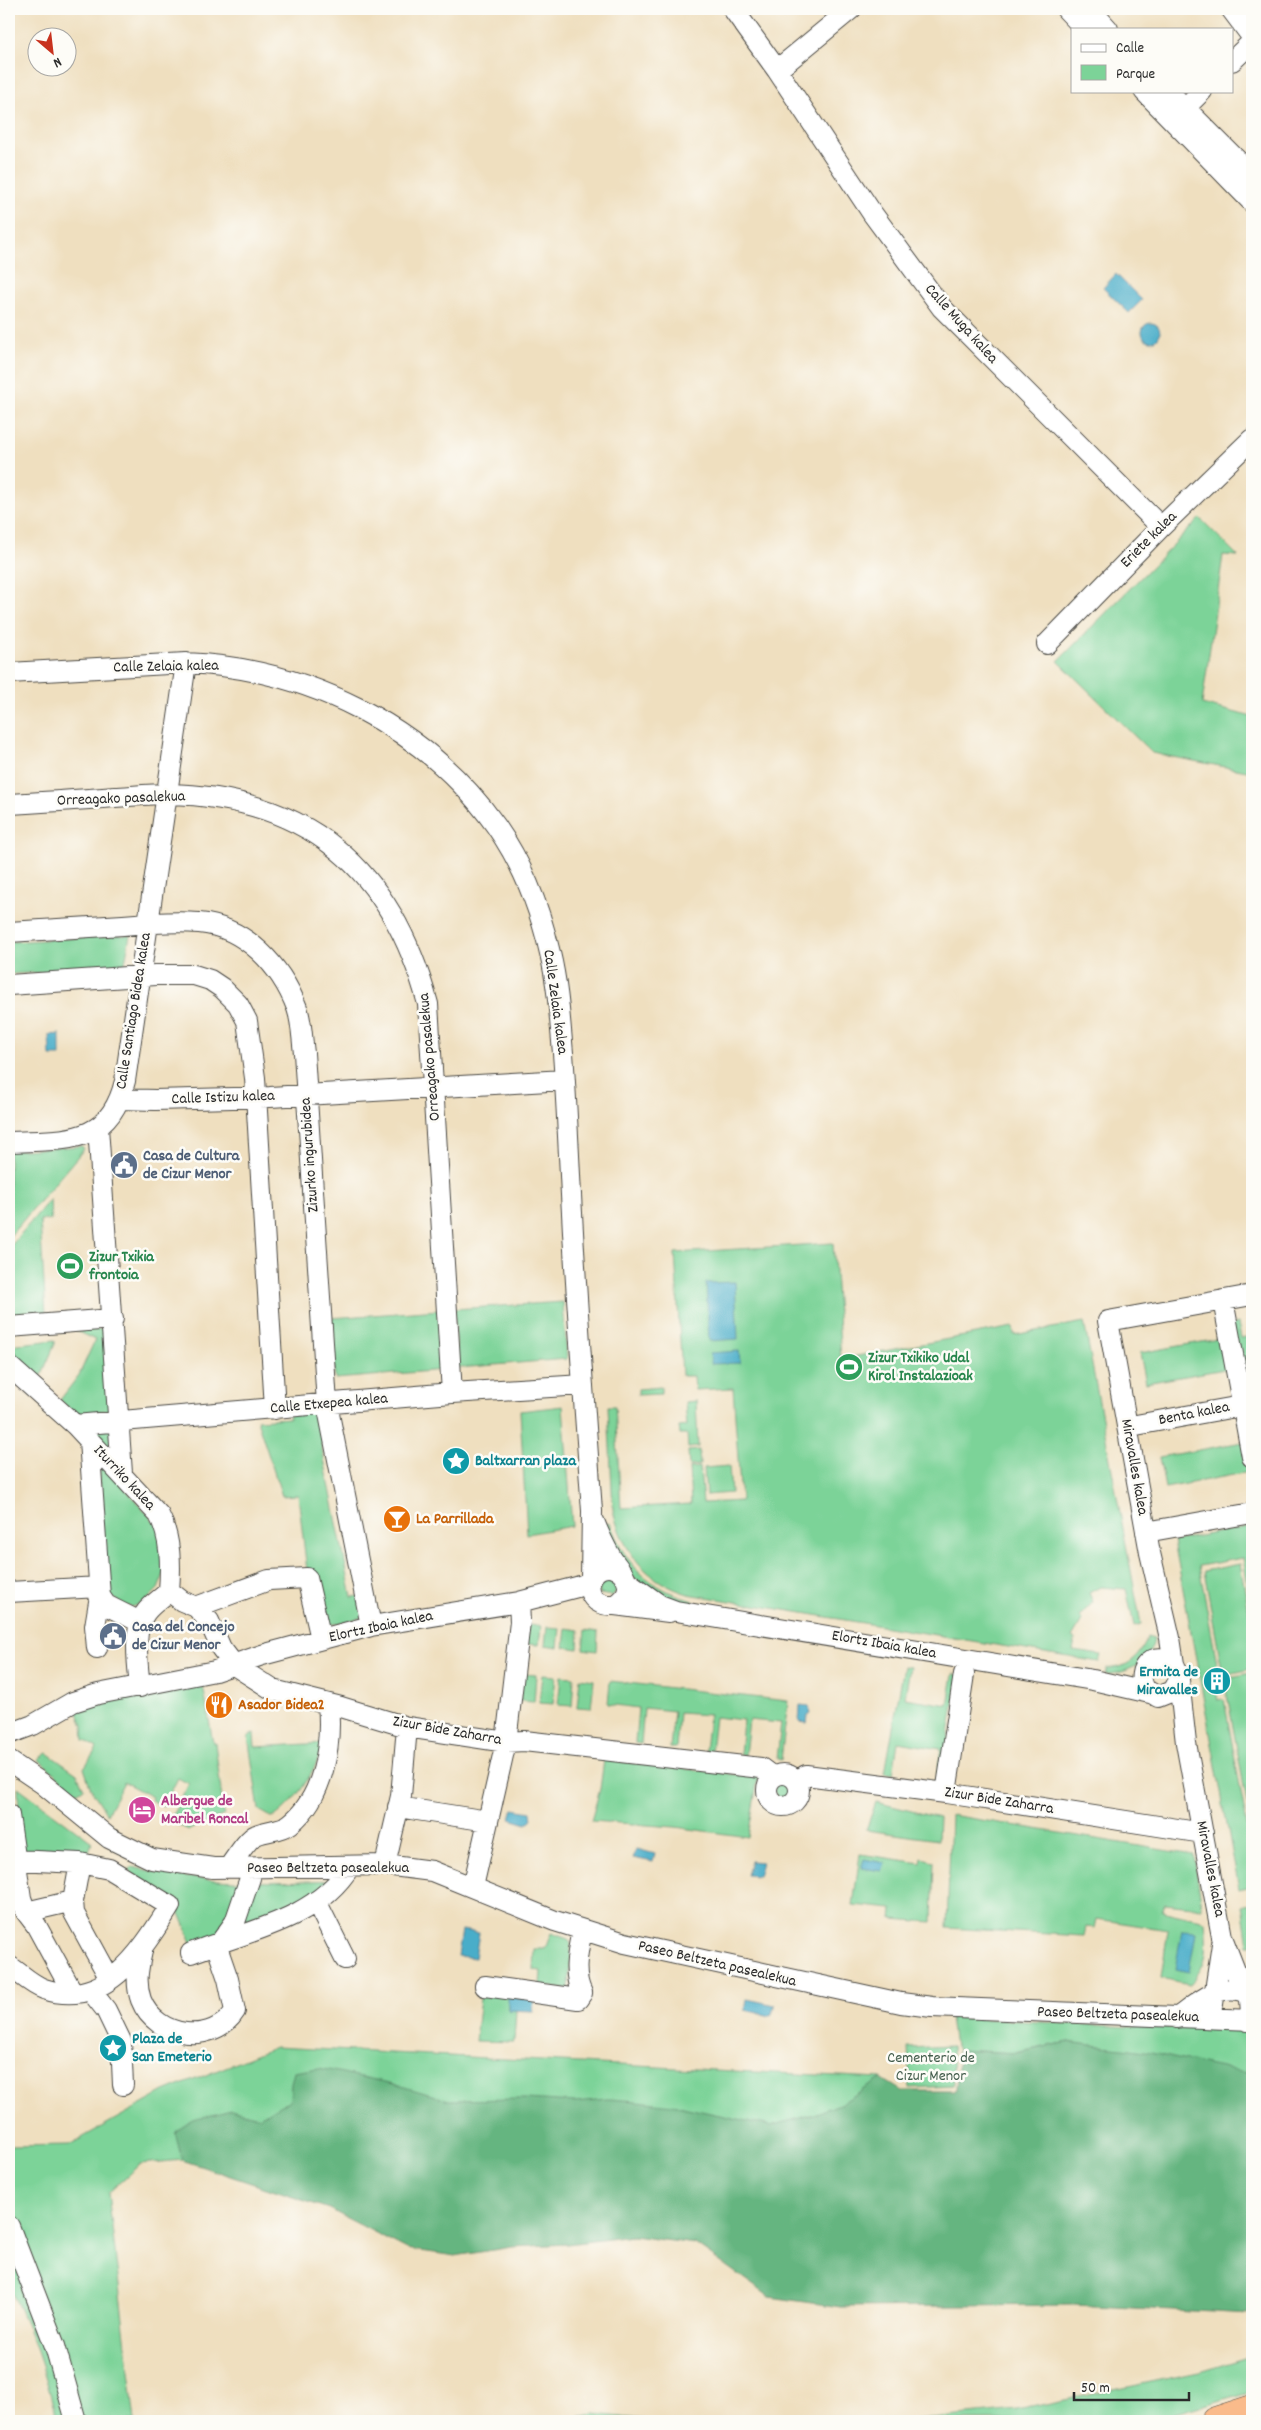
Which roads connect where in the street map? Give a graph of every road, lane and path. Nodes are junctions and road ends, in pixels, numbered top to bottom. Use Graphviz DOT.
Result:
graph roads {
  1 [pos="733,9"];
  2 [pos="851,9"];
  3 [pos="1066,9"];
  4 [pos="1090,9"];
  5 [pos="1232,9"];
  6 [pos="1084,28"];
  7 [pos="1107,28"];
  8 [pos="1252,37"];
  9 [pos="1252,42"];
  10 [pos="1234,59"];
  11 [pos="777,70"];
  12 [pos="1145,92"];
  13 [pos="1169,92"];
  14 [pos="1201,92"];
  15 [pos="1185,108"];
  16 [pos="1252,175"];
  17 [pos="1252,202"];
  18 [pos="1252,441"];
  19 [pos="1161,527"];
  20 [pos="1047,644"];
  21 [pos="186,663"];
  22 [pos="9,673"];
  23 [pos="167,794"];
  24 [pos="9,804"];
  25 [pos="148,923"];
  26 [pos="9,932"];
  27 [pos="140,976"];
  28 [pos="9,985"];
  29 [pos="565,1080"];
  30 [pos="434,1087"];
  31 [pos="306,1095"];
  32 [pos="255,1097"];
  33 [pos="121,1099"];
  34 [pos="98,1127"];
  35 [pos="9,1142"];
  36 [pos="1252,1294"];
  37 [pos="1223,1300"];
  38 [pos="113,1319"];
  39 [pos="9,1327"];
  40 [pos="9,1366"];
  41 [pos="583,1385"];
  42 [pos="452,1394"];
  43 [pos="327,1404"];
  44 [pos="1247,1404"];
  45 [pos="275,1409"];
  46 [pos="120,1421"];
  47 [pos="1136,1425"];
  48 [pos="82,1433"];
  49 [pos="1252,1456"];
  50 [pos="122,1473"];
  51 [pos="1252,1513"];
  52 [pos="592,1518"];
  53 [pos="1146,1532"];
  54 [pos="625,1577"];
  55 [pos="590,1580"];
  56 [pos="99,1591"];
  57 [pos="169,1591"];
  58 [pos="9,1592"];
  59 [pos="525,1600"];
  60 [pos="609,1605"];
  61 [pos="196,1607"];
  62 [pos="676,1611"];
  63 [pos="1163,1612"];
  64 [pos="140,1622"];
  65 [pos="371,1626"];
  66 [pos="321,1639"];
  67 [pos="97,1648"];
  68 [pos="1148,1663"];
  69 [pos="234,1665"];
  70 [pos="1176,1672"];
  71 [pos="964,1674"];
  72 [pos="1093,1680"];
  73 [pos="140,1687"];
  74 [pos="1154,1695"];
  75 [pos="328,1704"];
  76 [pos="407,1727"];
  77 [pos="9,1734"];
  78 [pos="506,1742"];
  79 [pos="1186,1743"];
  80 [pos="9,1744"];
  81 [pos="11,1770"];
  82 [pos="773,1777"];
  83 [pos="34,1778"];
  84 [pos="797,1781"];
  85 [pos="946,1793"];
  86 [pos="398,1807"];
  87 [pos="9,1815"];
  88 [pos="488,1821"];
  89 [pos="1203,1833"];
  90 [pos="109,1838"];
  91 [pos="16,1860"];
  92 [pos="80,1863"];
  93 [pos="385,1865"];
  94 [pos="350,1866"];
  95 [pos="229,1867"];
  96 [pos="109,1869"];
  97 [pos="250,1878"];
  98 [pos="473,1886"];
  99 [pos="73,1901"];
  100 [pos="316,1901"];
  101 [pos="26,1912"];
  102 [pos="582,1930"];
  103 [pos="1222,1937"];
  104 [pos="220,1942"];
  105 [pos="142,1950"];
  106 [pos="191,1953"];
  107 [pos="345,1958"];
  108 [pos="9,1966"];
  109 [pos="110,1979"];
  110 [pos="485,1986"];
  111 [pos="82,1992"];
  112 [pos="1214,1992"];
  113 [pos="1249,1992"];
  114 [pos="1177,2018"];
  115 [pos="1217,2019"];
  116 [pos="1250,2020"];
  117 [pos="123,2085"];
  118 [pos="9,2226"];
  119 [pos="1252,2409"];
  120 [pos="76,2421"];
  121 [pos="1214,2421"];
  1 -- 11 [label="street"];
  2 -- 11 [label="street"];
  3 -- 6 [label="street"];
  4 -- 7 [label="street"];
  5 -- 8 [label="street"];
  9 -- 10 [label="street"];
  11 -- 19 [label="street, Calle Muga kalea"];
  12 -- 17 [label="street"];
  13 -- 15 [label="street"];
  14 -- 15 [label="street"];
  15 -- 16 [label="street"];
  18 -- 19 [label="street, Eriete kalea"];
  19 -- 20 [label="street, Eriete kalea"];
  21 -- 22 [label="street, Calle Zelaia kalea"];
  21 -- 23 [label="street, Calle Santiago Bidea kalea"];
  21 -- 29 [label="street, Calle Zelaia kalea"];
  23 -- 24 [label="street, Orreagako pasalekua"];
  23 -- 25 [label="street, Calle Santiago Bidea kalea"];
  23 -- 30 [label="street, Orreagako pasalekua"];
  25 -- 26 [label="street, Zizurko ingurubidea"];
  25 -- 27 [label="street, Calle Santiago Bidea kalea"];
  25 -- 31 [label="street, Zizurko ingurubidea"];
  27 -- 28 [label="street"];
  27 -- 32 [label="street"];
  27 -- 33 [label="street, Calle Santiago Bidea kalea"];
  29 -- 30 [label="street, Calle Istizu kalea"];
  29 -- 41 [label="street, Calle Zelaia kalea"];
  30 -- 31 [label="street, Calle Istizu kalea"];
  30 -- 42 [label="street, Orreagako pasalekua"];
  31 -- 32 [label="street, Calle Istizu kalea"];
  31 -- 43 [label="street, Zizurko ingurubidea"];
  32 -- 33 [label="street, Calle Istizu kalea"];
  32 -- 45 [label="street"];
  33 -- 34 [label="street, Calle Santiago Bidea kalea"];
  34 -- 35 [label="street"];
  34 -- 38 [label="street"];
  36 -- 37 [label="street"];
  37 -- 44 [label="street"];
  37 -- 53 [label="street, Miravalles kalea"];
  38 -- 39 [label="street"];
  38 -- 46 [label="street"];
  40 -- 48 [label="street, Iturriko kalea"];
  41 -- 42 [label="street, Calle Etxepea kalea"];
  41 -- 52 [label="street, Calle Zelaia kalea"];
  42 -- 43 [label="street, Calle Etxepea kalea"];
  43 -- 45 [label="street, Calle Etxepea kalea"];
  43 -- 65 [label="street, Zizurko ingurubidea"];
  44 -- 47 [label="street, Benta kalea"];
  44 -- 49 [label="street"];
  45 -- 46 [label="street, Calle Etxepea kalea"];
  46 -- 48 [label="street, Calle Etxepea kalea"];
  46 -- 50 [label="street"];
  48 -- 50 [label="street, Iturriko kalea"];
  48 -- 56 [label="street"];
  50 -- 57 [label="street, Iturriko kalea"];
  51 -- 53 [label="street"];
  52 -- 54 [label="street, Calle Zelaia kalea"];
  52 -- 55 [label="street, Calle Zelaia kalea"];
  53 -- 63 [label="street, Miravalles kalea"];
  54 -- 55 [label="street"];
  54 -- 60 [label="street"];
  54 -- 62 [label="street, Elortz Ibaia kalea"];
  55 -- 59 [label="street, Elortz Ibaia kalea"];
  55 -- 60 [label="street"];
  56 -- 58 [label="street"];
  56 -- 64 [label="street"];
  56 -- 67 [label="street"];
  57 -- 61 [label="street"];
  57 -- 64 [label="street"];
  59 -- 60 [label="street, Elortz Ibaia kalea"];
  59 -- 65 [label="street, Elortz Ibaia kalea"];
  59 -- 78 [label="street"];
  60 -- 62 [label="street, Elortz Ibaia kalea"];
  61 -- 66 [label="street"];
  61 -- 69 [label="street"];
  62 -- 72 [label="street, Elortz Ibaia kalea"];
  63 -- 68 [label="street, Miravalles kalea"];
  63 -- 70 [label="street, Miravalles kalea"];
  64 -- 73 [label="street"];
  65 -- 66 [label="street, Elortz Ibaia kalea"];
  66 -- 69 [label="street, Elortz Ibaia kalea"];
  68 -- 70 [label="street"];
  68 -- 72 [label="street, Elortz Ibaia kalea"];
  68 -- 74 [label="street"];
  69 -- 73 [label="street"];
  69 -- 75 [label="street, Zizur Bide Zaharra"];
  70 -- 74 [label="street"];
  70 -- 79 [label="street, Miravalles kalea"];
  71 -- 85 [label="street"];
  72 -- 74 [label="street, Elortz Ibaia kalea"];
  73 -- 77 [label="street"];
  74 -- 79 [label="street, Miravalles kalea"];
  75 -- 76 [label="street, Zizur Bide Zaharra"];
  75 -- 95 [label="street, Paseo Beltzeta pasealekua"];
  76 -- 78 [label="street, Zizur Bide Zaharra"];
  76 -- 86 [label="street"];
  78 -- 82 [label="street, Zizur Bide Zaharra"];
  78 -- 88 [label="street"];
  79 -- 89 [label="street, Miravalles kalea"];
  80 -- 83 [label="street"];
  81 -- 83 [label="street"];
  82 -- 84 [label="street"];
  82 -- 84 [label="street"];
  83 -- 90 [label="street, Paseo Beltzeta pasealekua"];
  84 -- 85 [label="street, Zizur Bide Zaharra"];
  85 -- 89 [label="street, Zizur Bide Zaharra"];
  86 -- 88 [label="street"];
  86 -- 93 [label="street"];
  87 -- 91 [label="street"];
  88 -- 98 [label="street"];
  89 -- 103 [label="street, Miravalles kalea"];
  90 -- 95 [label="street, Paseo Beltzeta pasealekua"];
  90 -- 96 [label="street"];
  91 -- 92 [label="street"];
  91 -- 101 [label="street"];
  92 -- 96 [label="street"];
  92 -- 99 [label="street"];
  93 -- 94 [label="street, Paseo Beltzeta pasealekua"];
  93 -- 98 [label="street, Paseo Beltzeta pasealekua"];
  94 -- 95 [label="street, Paseo Beltzeta pasealekua"];
  94 -- 100 [label="street"];
  96 -- 105 [label="street"];
  97 -- 104 [label="street"];
  98 -- 102 [label="street, Paseo Beltzeta pasealekua"];
  99 -- 101 [label="street"];
  99 -- 109 [label="street"];
  100 -- 104 [label="street"];
  100 -- 107 [label="street"];
  101 -- 111 [label="street"];
  102 -- 110 [label="street"];
  102 -- 114 [label="street, Paseo Beltzeta pasealekua"];
  103 -- 112 [label="street, Miravalles kalea"];
  103 -- 113 [label="street, Miravalles kalea"];
  104 -- 105 [label="street"];
  104 -- 106 [label="street"];
  105 -- 109 [label="street"];
  108 -- 111 [label="street"];
  109 -- 111 [label="street"];
  111 -- 117 [label="street"];
  112 -- 113 [label="street"];
  112 -- 114 [label="street"];
  112 -- 115 [label="street, Miravalles kalea"];
  113 -- 116 [label="street, Miravalles kalea"];
  114 -- 115 [label="street, Paseo Beltzeta pasealekua"];
  115 -- 116 [label="street"];
  118 -- 120 [label="street"];
  119 -- 121 [label="highway"];
}
